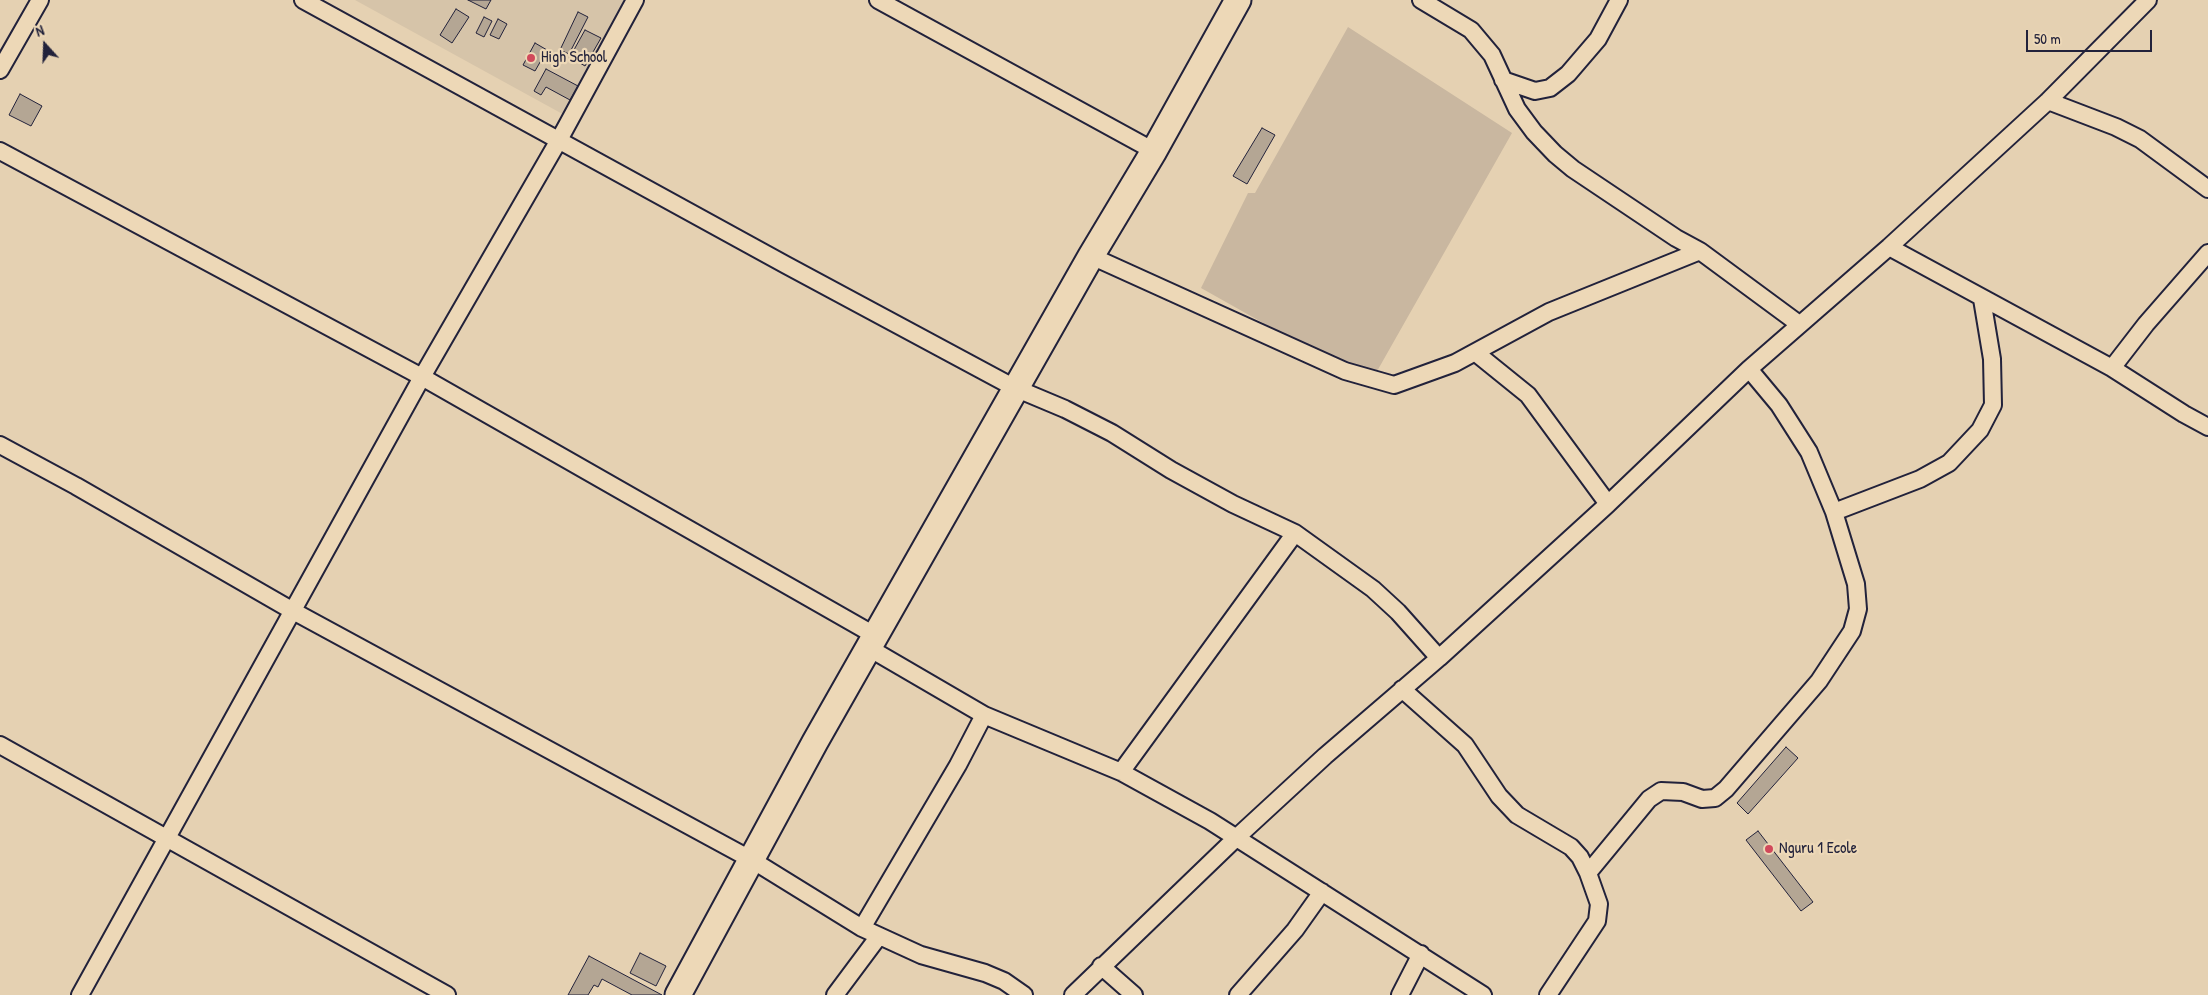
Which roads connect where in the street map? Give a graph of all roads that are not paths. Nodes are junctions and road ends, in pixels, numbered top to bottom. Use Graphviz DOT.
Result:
graph roads {
  1 [pos="40,0"];
  2 [pos="303,0"];
  3 [pos="635,0"];
  4 [pos="878,0"];
  5 [pos="1238,0"];
  6 [pos="1421,0"];
  7 [pos="1619,0"];
  8 [pos="2148,0"];
  9 [pos="0,70"];
  10 [pos="1503,80"];
  11 [pos="2048,101"];
  12 [pos="559,140"];
  13 [pos="0,151"];
  14 [pos="1154,151"];
  15 [pos="2208,189"];
  16 [pos="1889,247"];
  17 [pos="1700,251"];
  18 [pos="2208,253"];
  19 [pos="1091,256"];
  20 [pos="1982,299"];
  21 [pos="1799,324"];
  22 [pos="1476,353"];
  23 [pos="2112,368"];
  24 [pos="1749,369"];
  25 [pos="422,377"];
  26 [pos="1016,388"];
  27 [pos="2208,427"];
  28 [pos="0,445"];
  29 [pos="1608,504"];
  30 [pos="1834,512"];
  31 [pos="1295,534"];
  32 [pos="293,611"];
  33 [pos="873,642"];
  34 [pos="1439,658"];
  35 [pos="1402,689"];
  36 [pos="984,715"];
  37 [pos="0,746"];
  38 [pos="1121,772"];
  39 [pos="1236,838"];
  40 [pos="168,839"];
  41 [pos="752,860"];
  42 [pos="1588,873"];
  43 [pos="1322,892"];
  44 [pos="862,928"];
  45 [pos="879,936"];
  46 [pos="1421,954"];
  47 [pos="1101,966"];
  48 [pos="80,995"];
  49 [pos="447,995"];
  50 [pos="678,995"];
  51 [pos="836,995"];
  52 [pos="1024,995"];
  53 [pos="1073,995"];
  54 [pos="1134,995"];
  55 [pos="1238,995"];
  56 [pos="1400,995"];
  57 [pos="1483,995"];
  58 [pos="1548,995"];
  1 -- 9 [label="street"];
  2 -- 12 [label="street"];
  3 -- 12 [label="street"];
  4 -- 14 [label="street"];
  5 -- 14 [label="main road"];
  6 -- 10 [label="street"];
  7 -- 10 [label="street"];
  8 -- 11 [label="street"];
  10 -- 17 [label="street"];
  11 -- 15 [label="street"];
  11 -- 16 [label="street"];
  12 -- 25 [label="street"];
  12 -- 26 [label="street"];
  13 -- 25 [label="street"];
  14 -- 19 [label="main road"];
  16 -- 20 [label="street"];
  16 -- 21 [label="street"];
  17 -- 21 [label="street"];
  17 -- 22 [label="street"];
  18 -- 23 [label="street"];
  19 -- 22 [label="street"];
  19 -- 26 [label="main road"];
  20 -- 23 [label="street"];
  20 -- 30 [label="street"];
  21 -- 24 [label="street"];
  22 -- 29 [label="street"];
  23 -- 27 [label="street"];
  24 -- 29 [label="street"];
  24 -- 30 [label="street"];
  25 -- 32 [label="street"];
  25 -- 33 [label="street"];
  26 -- 31 [label="street"];
  26 -- 33 [label="main road"];
  28 -- 32 [label="street"];
  29 -- 34 [label="street"];
  30 -- 42 [label="street"];
  31 -- 34 [label="street"];
  31 -- 38 [label="street"];
  32 -- 40 [label="street"];
  32 -- 41 [label="street"];
  33 -- 36 [label="street"];
  33 -- 41 [label="main road"];
  34 -- 35 [label="street"];
  35 -- 39 [label="street"];
  35 -- 42 [label="street"];
  36 -- 38 [label="street"];
  36 -- 44 [label="street"];
  37 -- 40 [label="street"];
  38 -- 39 [label="street"];
  39 -- 43 [label="street"];
  39 -- 47 [label="street"];
  40 -- 48 [label="street"];
  40 -- 49 [label="street"];
  41 -- 44 [label="street"];
  41 -- 50 [label="main road"];
  42 -- 58 [label="street"];
  43 -- 46 [label="street"];
  43 -- 55 [label="street"];
  44 -- 45 [label="street"];
  45 -- 51 [label="street"];
  45 -- 52 [label="street"];
  46 -- 56 [label="street"];
  46 -- 57 [label="street"];
  47 -- 53 [label="street"];
  47 -- 54 [label="street"];
}
